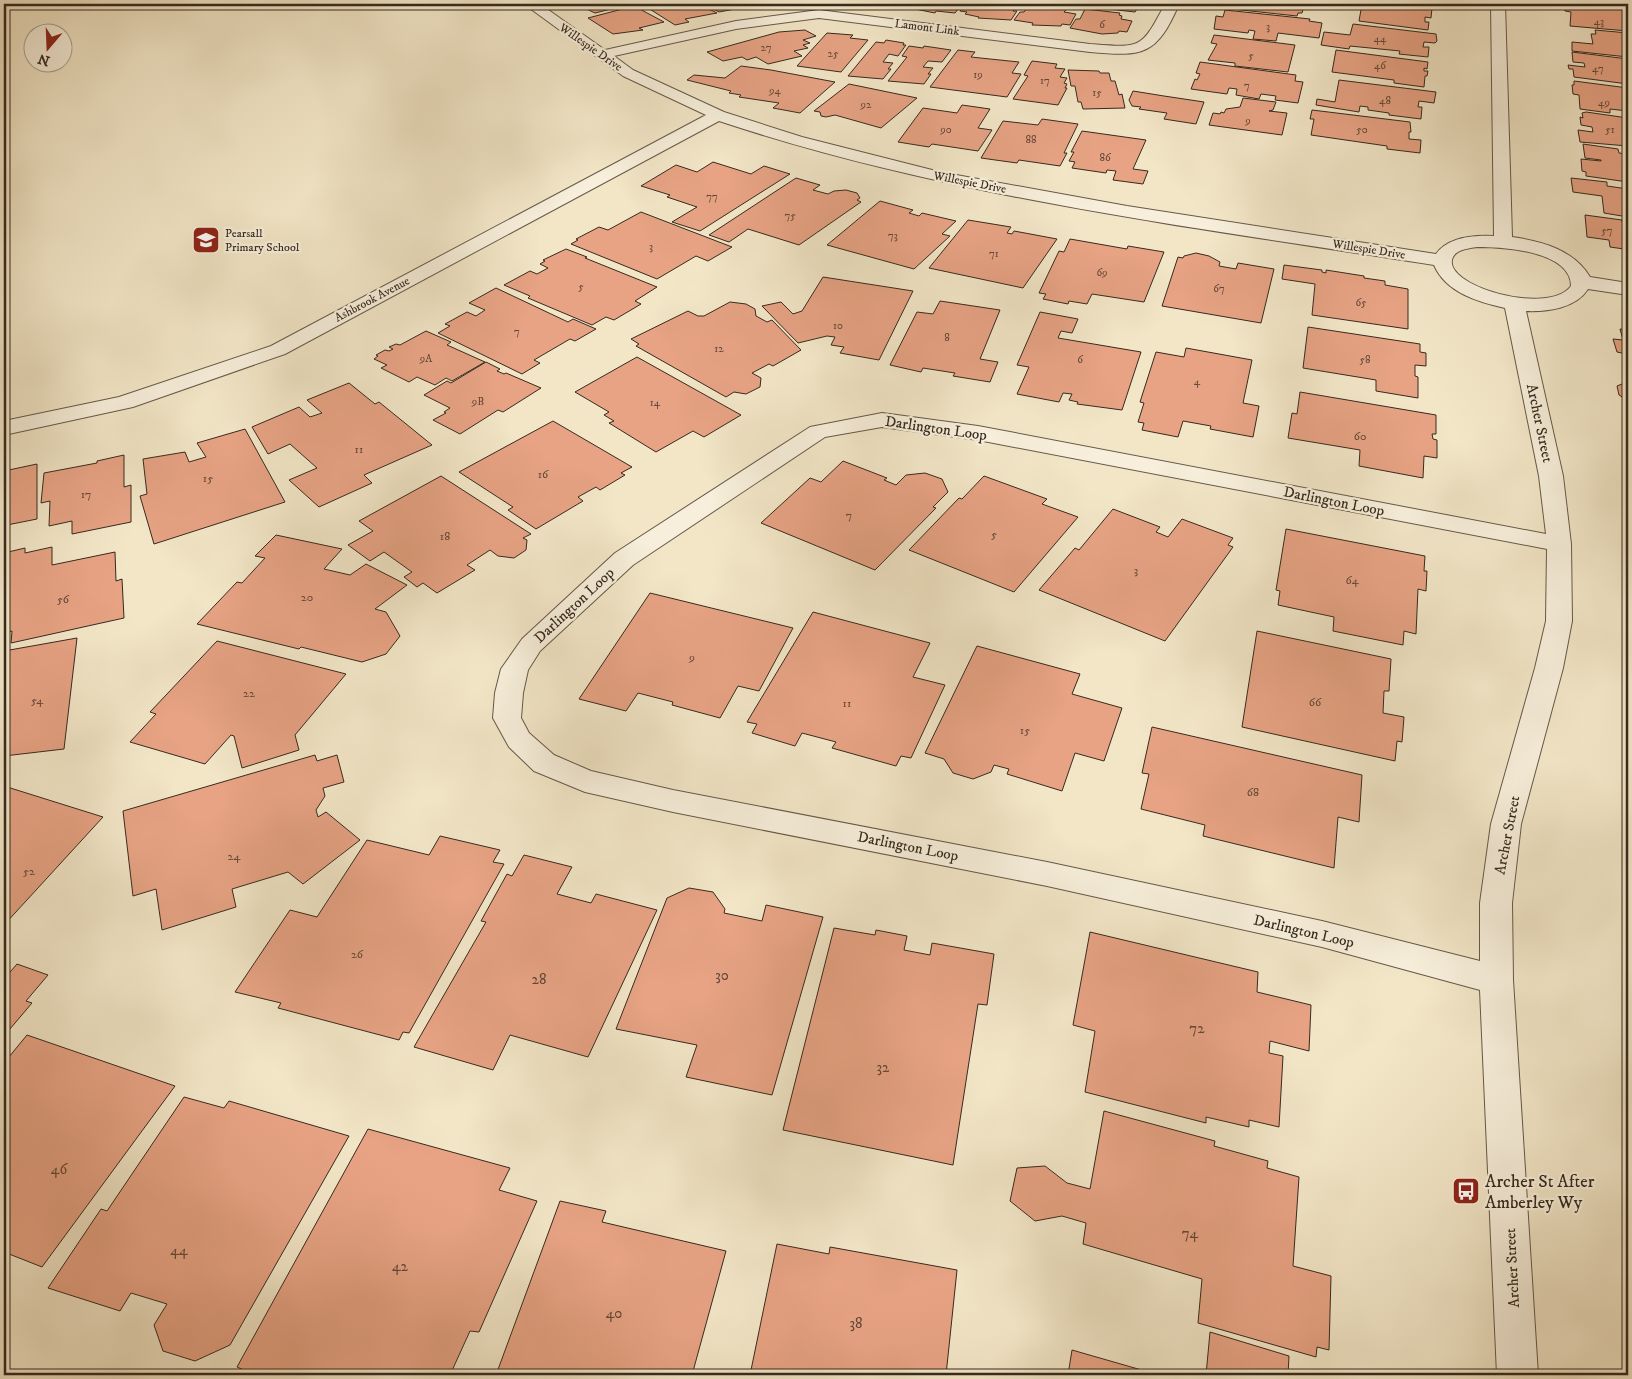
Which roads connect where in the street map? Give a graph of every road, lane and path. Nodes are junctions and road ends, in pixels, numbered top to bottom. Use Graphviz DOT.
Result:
graph roads {
  1 [pos="531,4"];
  2 [pos="1172,4"];
  3 [pos="1498,4"];
  4 [pos="601,55"];
  5 [pos="718,114"];
  6 [pos="1503,241"];
  7 [pos="1443,261"];
  8 [pos="1582,282"];
  9 [pos="1628,289"];
  10 [pos="1514,303"];
  11 [pos="4,428"];
  12 [pos="1558,544"];
  13 [pos="1496,980"];
  14 [pos="1518,1375"];
  1 -- 4 [label="street, Willespie Drive"];
  2 -- 4 [label="street, Lamont Link"];
  3 -- 6 [label="street"];
  4 -- 5 [label="street, Willespie Drive"];
  5 -- 7 [label="street, Willespie Drive"];
  5 -- 11 [label="street, Ashbrook Avenue"];
  6 -- 7 [label="street"];
  6 -- 8 [label="street"];
  7 -- 10 [label="street"];
  8 -- 9 [label="street"];
  8 -- 10 [label="street"];
  10 -- 12 [label="street, Archer Street"];
  12 -- 13 [label="street, Archer Street"];
  12 -- 13 [label="street, Darlington Loop"];
  13 -- 14 [label="street, Archer Street"];
}
